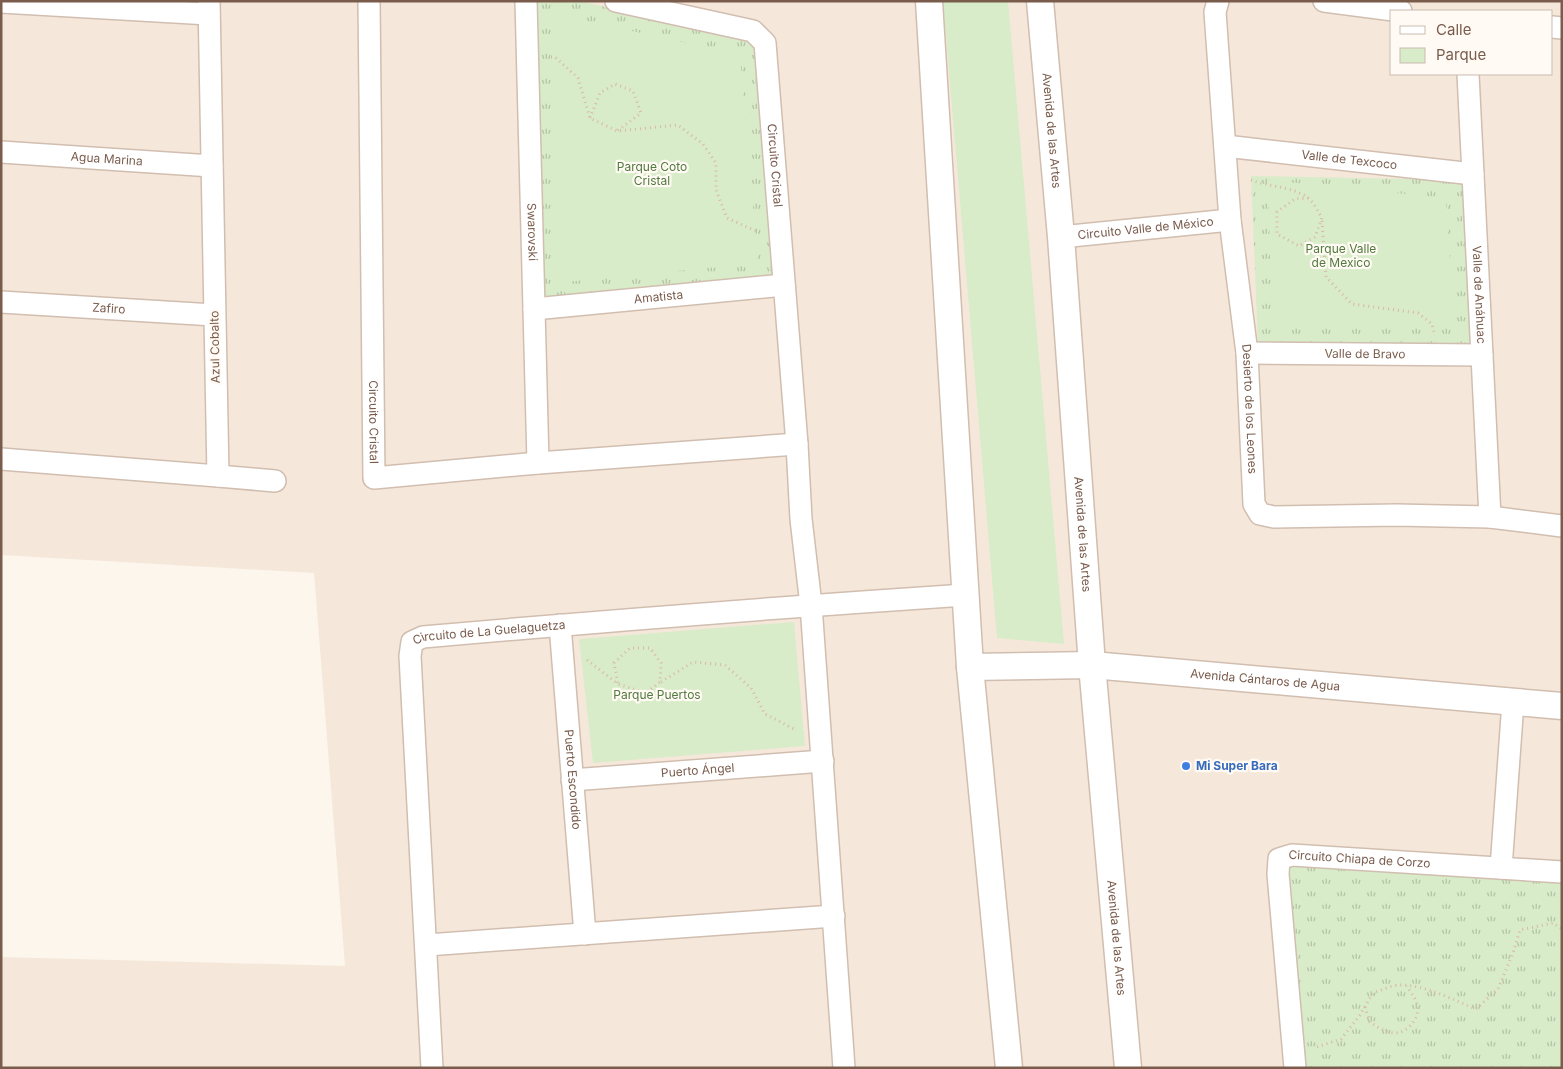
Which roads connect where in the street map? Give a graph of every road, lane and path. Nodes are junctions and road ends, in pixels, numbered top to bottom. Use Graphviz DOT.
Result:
graph roads {
  1 [pos="369,1"];
  2 [pos="526,1"];
  3 [pos="616,1"];
  4 [pos="929,1"];
  5 [pos="1040,1"];
  6 [pos="1218,1"];
  7 [pos="1324,1"];
  8 [pos="1,2"];
  9 [pos="209,8"];
  10 [pos="1393,10"];
  11 [pos="528,56"];
  12 [pos="1468,75"];
  13 [pos="590,118"];
  14 [pos="617,132"];
  15 [pos="1225,146"];
  16 [pos="1,152"];
  17 [pos="212,166"];
  18 [pos="1473,174"];
  19 [pos="1250,180"];
  20 [pos="1309,198"];
  21 [pos="1322,218"];
  22 [pos="1230,220"];
  23 [pos="1061,237"];
  24 [pos="780,242"];
  25 [pos="784,285"];
  26 [pos="1,302"];
  27 [pos="534,309"];
  28 [pos="214,316"];
  29 [pos="1247,353"];
  30 [pos="1442,355"];
  31 [pos="1482,355"];
  32 [pos="797,444"];
  33 [pos="1,459"];
  34 [pos="538,463"];
  35 [pos="218,476"];
  36 [pos="274,481"];
  37 [pos="1490,517"];
  38 [pos="1562,526"];
  39 [pos="965,595"];
  40 [pos="811,605"];
  41 [pos="560,625"];
  42 [pos="562,648"];
  43 [pos="1092,665"];
  44 [pos="970,667"];
  45 [pos="660,682"];
  46 [pos="618,684"];
  47 [pos="1513,702"];
  48 [pos="1562,706"];
  49 [pos="822,750"];
  50 [pos="572,780"];
  51 [pos="1500,868"];
  52 [pos="1562,872"];
  53 [pos="834,916"];
  54 [pos="1562,929"];
  55 [pos="585,934"];
  56 [pos="427,946"];
  57 [pos="1406,986"];
  58 [pos="1365,1006"];
  59 [pos="1294,1058"];
  60 [pos="432,1068"];
  61 [pos="844,1068"];
  62 [pos="1009,1068"];
  63 [pos="1128,1068"];
  1 -- 34 [label="street, Circuito Cristal"];
  2 -- 11 [label="street, Swarovski"];
  3 -- 24 [label="street, Circuito Cristal"];
  4 -- 39 [label="street"];
  5 -- 23 [label="street, Avenida de las Artes"];
  6 -- 15 [label="street, Desierto de los Leones"];
  7 -- 10 [label="street"];
  8 -- 9 [label="street"];
  9 -- 17 [label="street, Azul Cobalto"];
  11 -- 13 [label="path"];
  11 -- 27 [label="street, Swarovski"];
  12 -- 18 [label="street, Valle de Anáhuac"];
  13 -- 14 [label="path"];
  13 -- 14 [label="path"];
  14 -- 24 [label="path"];
  15 -- 18 [label="street, Valle de Texcoco"];
  15 -- 22 [label="street, Desierto de los Leones"];
  16 -- 17 [label="street, Agua Marina"];
  17 -- 28 [label="street, Azul Cobalto"];
  18 -- 31 [label="street, Valle de Anáhuac"];
  19 -- 20 [label="path"];
  20 -- 21 [label="path"];
  20 -- 21 [label="path"];
  21 -- 30 [label="path"];
  22 -- 23 [label="street, Circuito Valle de México"];
  22 -- 29 [label="street, Desierto de los Leones"];
  23 -- 43 [label="street, Avenida de las Artes"];
  24 -- 25 [label="street, Circuito Cristal"];
  25 -- 27 [label="street, Amatista"];
  25 -- 32 [label="street, Circuito Cristal"];
  26 -- 28 [label="street, Zafiro"];
  27 -- 34 [label="street, Swarovski"];
  28 -- 35 [label="street, Azul Cobalto"];
  29 -- 30 [label="street, Valle de Bravo"];
  29 -- 37 [label="street, Desierto de los Leones"];
  30 -- 31 [label="street, Valle de Bravo"];
  31 -- 37 [label="street, Valle de Anáhuac"];
  32 -- 34 [label="street, Circuito Cristal"];
  32 -- 40 [label="street, Circuito Cristal"];
  33 -- 35 [label="street"];
  35 -- 36 [label="street"];
  37 -- 38 [label="street, Desierto de los Leones"];
  39 -- 40 [label="street, Circuito de La Guelaguetza"];
  39 -- 44 [label="street"];
  40 -- 41 [label="street, Circuito de La Guelaguetza"];
  40 -- 49 [label="street"];
  41 -- 42 [label="street, Puerto Escondido"];
  41 -- 56 [label="street, Circuito de La Guelaguetza"];
  42 -- 46 [label="path"];
  42 -- 50 [label="street, Puerto Escondido"];
  43 -- 44 [label="street, Avenida Cántaros de Agua"];
  43 -- 47 [label="street, Avenida Cántaros de Agua"];
  43 -- 63 [label="street, Avenida de las Artes"];
  44 -- 62 [label="street"];
  45 -- 46 [label="path"];
  45 -- 46 [label="path"];
  45 -- 49 [label="path"];
  47 -- 48 [label="street, Avenida Cántaros de Agua"];
  47 -- 51 [label="street"];
  49 -- 50 [label="street, Puerto Ángel"];
  49 -- 53 [label="street"];
  50 -- 55 [label="street, Puerto Escondido"];
  51 -- 52 [label="street, Circuito Chiapa de Corzo"];
  51 -- 59 [label="street, Circuito Chiapa de Corzo"];
  53 -- 55 [label="street"];
  53 -- 61 [label="street"];
  54 -- 57 [label="path"];
  55 -- 56 [label="street"];
  56 -- 60 [label="street, Circuito de La Guelaguetza"];
  57 -- 58 [label="path"];
  57 -- 58 [label="path"];
  58 -- 59 [label="path"];
}
